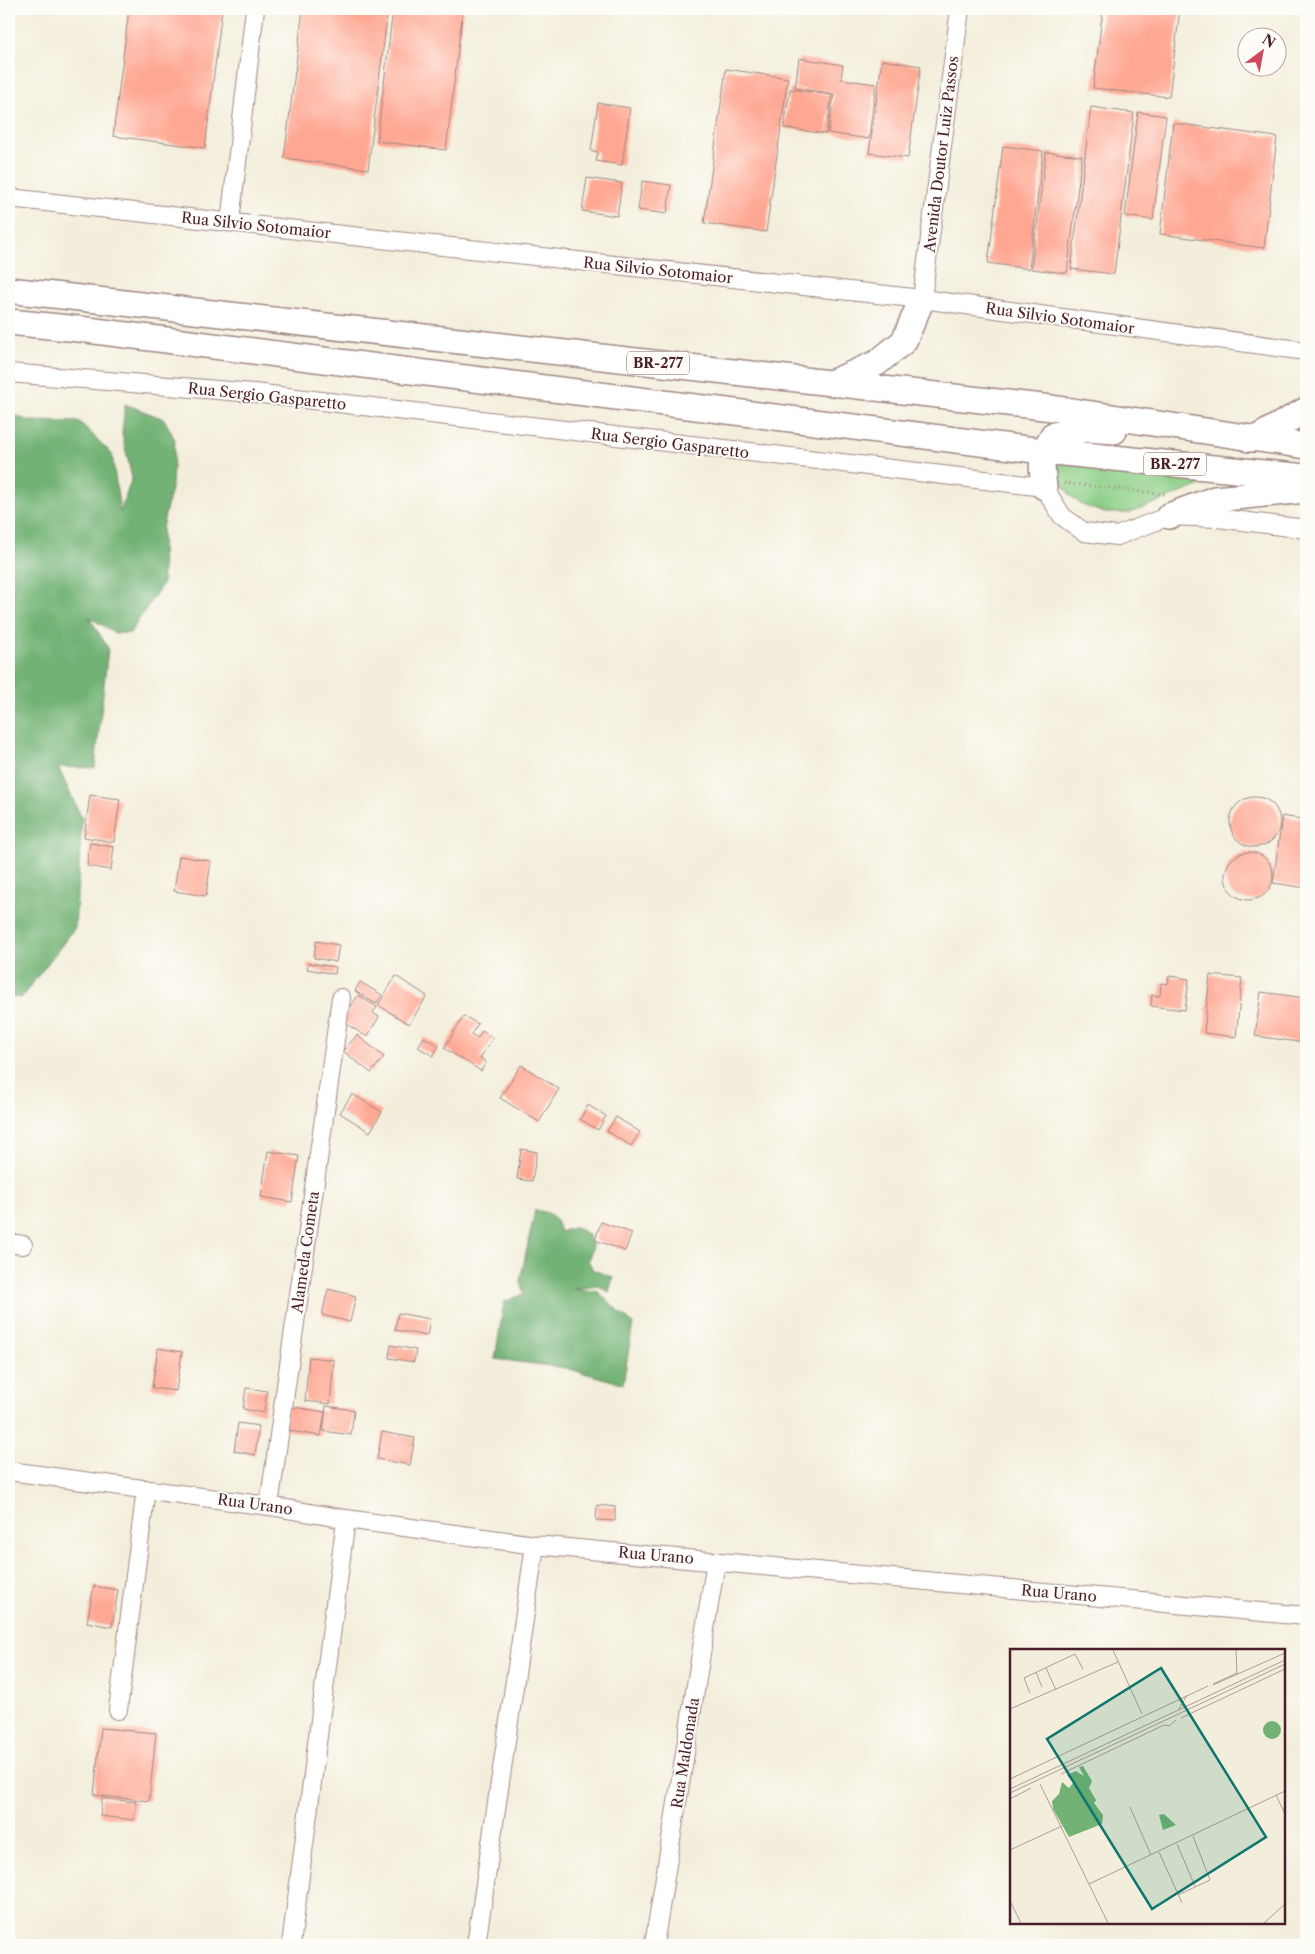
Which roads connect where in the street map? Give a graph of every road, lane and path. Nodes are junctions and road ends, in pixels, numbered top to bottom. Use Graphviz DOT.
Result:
graph roads {
  1 [pos="255,9"];
  2 [pos="960,9"];
  3 [pos="9,198"];
  4 [pos="230,222"];
  5 [pos="9,290"];
  6 [pos="922,300"];
  7 [pos="9,322"];
  8 [pos="79,329"];
  9 [pos="9,337"];
  10 [pos="1306,351"];
  11 [pos="9,373"];
  12 [pos="831,383"];
  13 [pos="1306,410"];
  14 [pos="1255,439"];
  15 [pos="1306,446"];
  16 [pos="1043,451"];
  17 [pos="1306,477"];
  18 [pos="1044,487"];
  19 [pos="1306,490"];
  20 [pos="1169,516"];
  21 [pos="1306,529"];
  22 [pos="340,998"];
  23 [pos="9,1471"];
  24 [pos="146,1489"];
  25 [pos="269,1506"];
  26 [pos="346,1520"];
  27 [pos="535,1545"];
  28 [pos="716,1561"];
  29 [pos="1306,1616"];
  30 [pos="118,1710"];
  31 [pos="291,1945"];
  32 [pos="476,1945"];
  33 [pos="654,1945"];
  1 -- 4 [label="street"];
  2 -- 6 [label="street, Avenida Doutor Luiz Passos"];
  3 -- 4 [label="street, Rua Silvio Sotomaior"];
  4 -- 6 [label="street, Rua Silvio Sotomaior"];
  5 -- 12 [label="highway, BR-277"];
  6 -- 10 [label="street, Rua Silvio Sotomaior"];
  6 -- 12 [label="highway"];
  7 -- 8 [label="highway, BR-277"];
  8 -- 9 [label="highway"];
  8 -- 16 [label="highway, BR-277"];
  11 -- 18 [label="street, Rua Sergio Gasparetto"];
  12 -- 14 [label="highway, BR-277"];
  13 -- 14 [label="highway"];
  14 -- 15 [label="highway, BR-277"];
  14 -- 16 [label="highway"];
  16 -- 17 [label="highway, BR-277"];
  16 -- 18 [label="highway"];
  18 -- 20 [label="street"];
  19 -- 20 [label="highway"];
  20 -- 21 [label="street"];
  22 -- 25 [label="street, Alameda Cometa"];
  23 -- 24 [label="street, Rua Urano"];
  24 -- 25 [label="street, Rua Urano"];
  24 -- 30 [label="street"];
  25 -- 26 [label="street, Rua Urano"];
  26 -- 27 [label="street, Rua Urano"];
  26 -- 31 [label="street"];
  27 -- 28 [label="street, Rua Urano"];
  27 -- 32 [label="street"];
  28 -- 29 [label="street, Rua Urano"];
  28 -- 33 [label="street, Rua Maldonada"];
}
